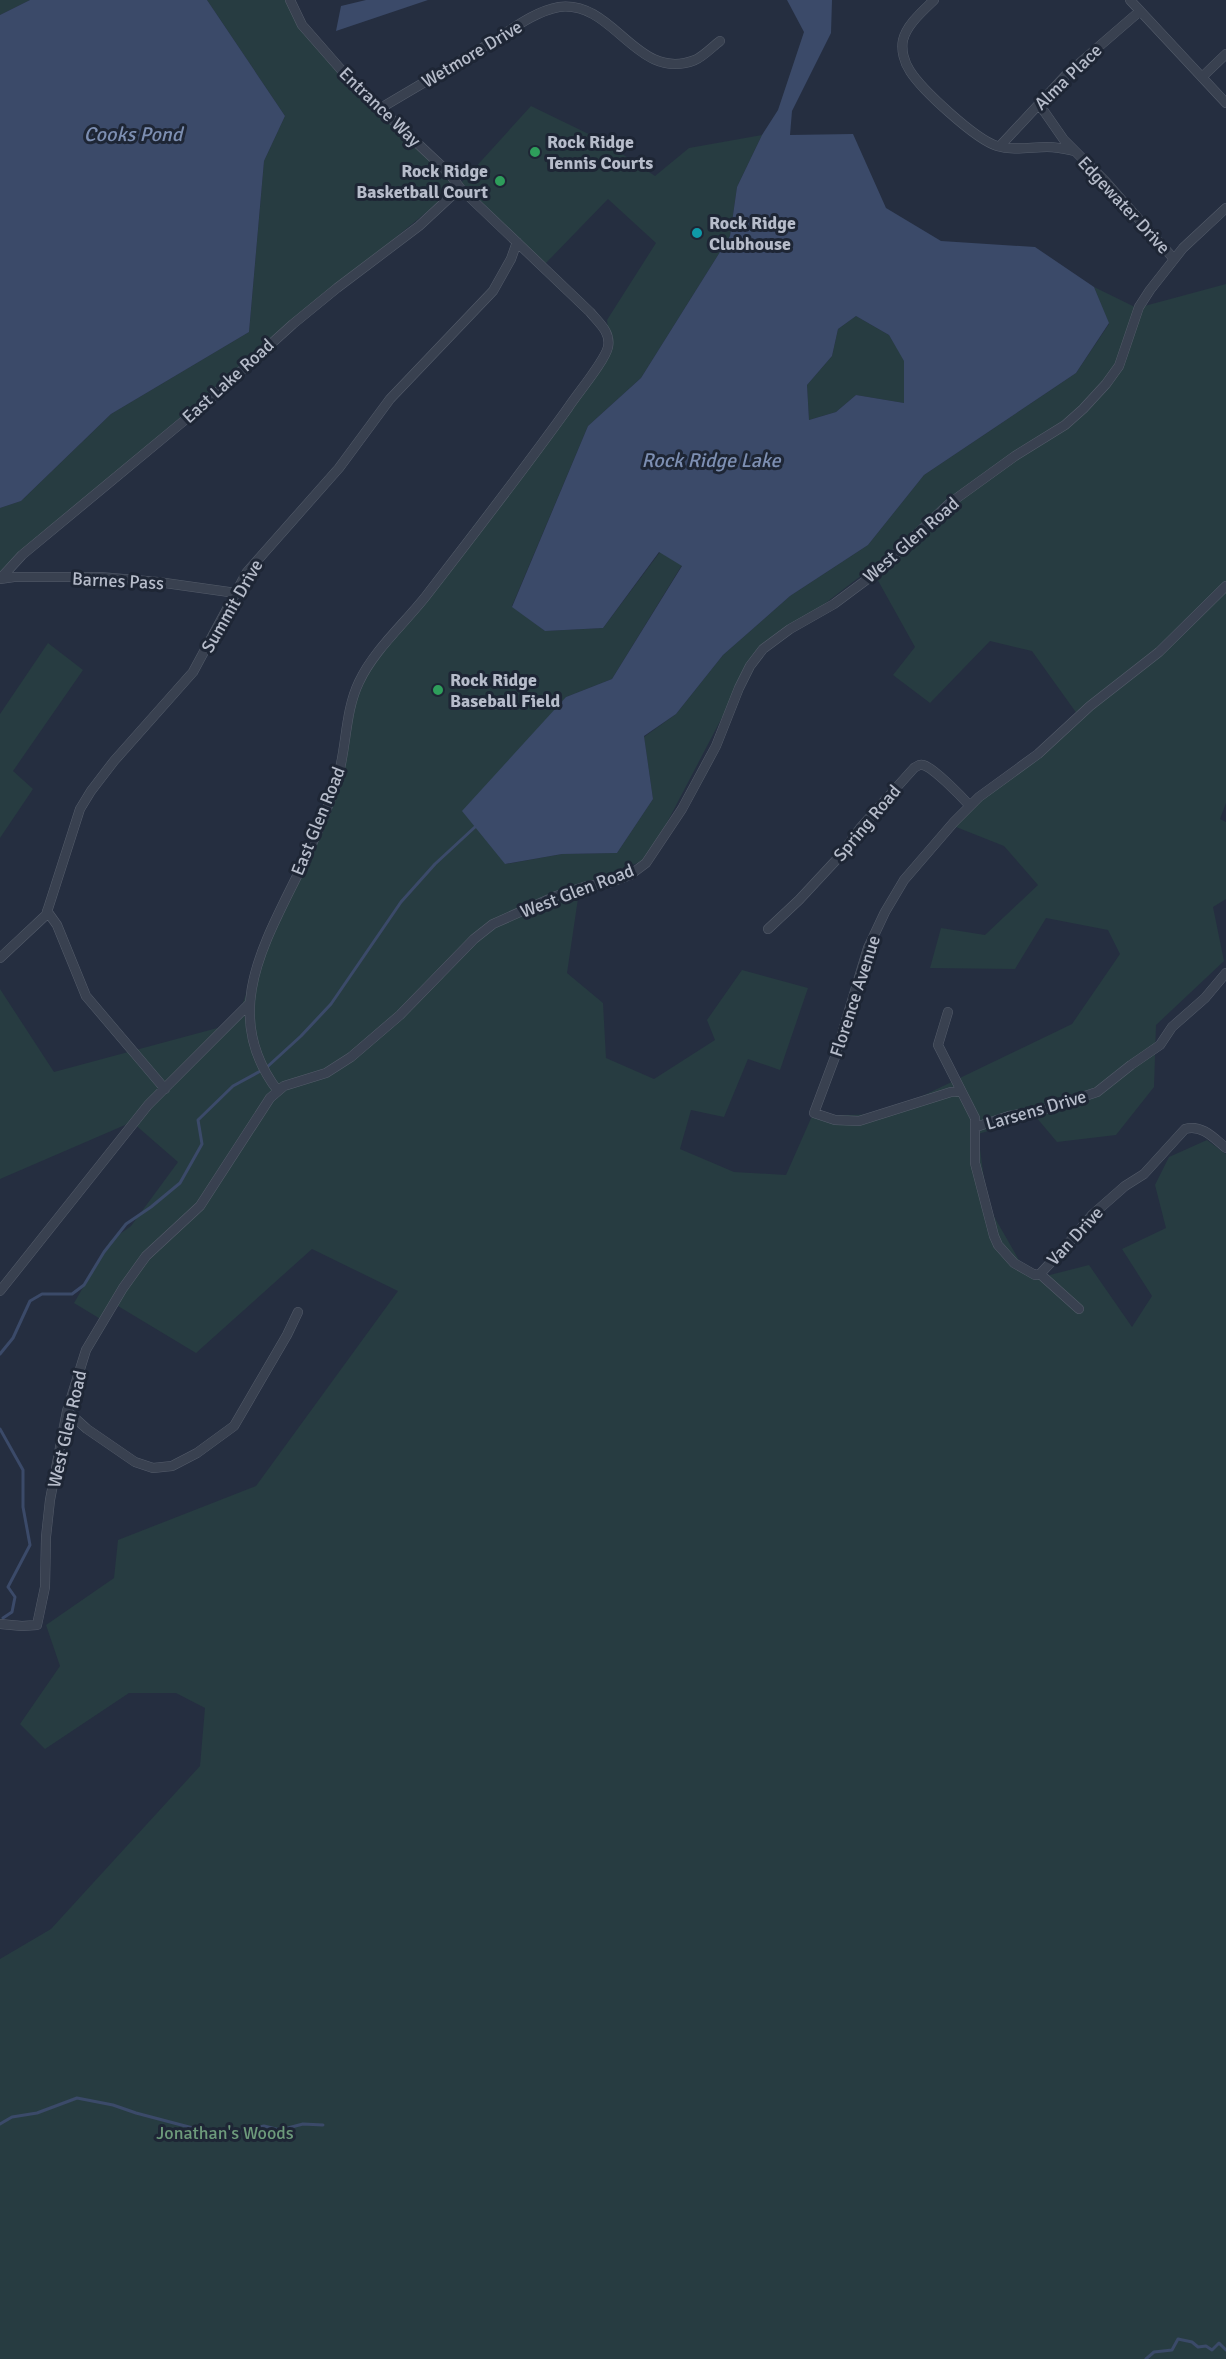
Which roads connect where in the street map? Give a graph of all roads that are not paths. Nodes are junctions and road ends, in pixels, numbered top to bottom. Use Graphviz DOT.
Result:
graph roads {
  1 [pos="290,0"];
  2 [pos="934,0"];
  3 [pos="1130,0"];
  4 [pos="1140,11"];
  5 [pos="720,41"];
  6 [pos="1226,54"];
  7 [pos="1202,77"];
  8 [pos="1226,103"];
  9 [pos="1039,104"];
  10 [pos="381,108"];
  11 [pos="1000,146"];
  12 [pos="1075,151"];
  13 [pos="460,188"];
  14 [pos="1226,208"];
  15 [pos="517,242"];
  16 [pos="1174,259"];
  17 [pos="606,333"];
  18 [pos="0,579"];
  19 [pos="1226,586"];
  20 [pos="236,593"];
  21 [pos="970,806"];
  22 [pos="48,911"];
  23 [pos="768,929"];
  24 [pos="0,958"];
  25 [pos="1226,973"];
  26 [pos="250,1003"];
  27 [pos="948,1012"];
  28 [pos="165,1089"];
  29 [pos="278,1091"];
  30 [pos="961,1091"];
  31 [pos="976,1128"];
  32 [pos="1226,1148"];
  33 [pos="1040,1274"];
  34 [pos="0,1291"];
  35 [pos="1079,1310"];
  36 [pos="298,1312"];
  37 [pos="67,1411"];
  38 [pos="3,1624"];
  1 -- 10 [label="street, Entrance Way"];
  2 -- 11 [label="street, Edgewater Drive"];
  3 -- 4 [label="street"];
  4 -- 7 [label="street"];
  4 -- 9 [label="street, Alma Place"];
  5 -- 10 [label="street, Wetmore Drive"];
  6 -- 7 [label="street"];
  7 -- 8 [label="street"];
  9 -- 11 [label="street, Alma Place"];
  9 -- 12 [label="street, Edgewater Drive"];
  10 -- 13 [label="street, Entrance Way"];
  11 -- 12 [label="street, Edgewater Drive"];
  12 -- 16 [label="street, Edgewater Drive"];
  13 -- 15 [label="street, Entrance Way"];
  13 -- 18 [label="street, East Lake Road"];
  14 -- 16 [label="street, West Glen Road"];
  15 -- 17 [label="street, Entrance Way"];
  15 -- 20 [label="street, Summit Drive"];
  16 -- 29 [label="street, West Glen Road"];
  17 -- 26 [label="street, East Glen Road"];
  18 -- 20 [label="street, Barnes Pass"];
  19 -- 21 [label="street, Florence Avenue"];
  20 -- 22 [label="street, Summit Drive"];
  21 -- 23 [label="street, Spring Road"];
  21 -- 30 [label="street, Florence Avenue"];
  22 -- 24 [label="street, Summit Drive"];
  22 -- 28 [label="street"];
  25 -- 31 [label="street, Larsens Drive"];
  26 -- 28 [label="street"];
  26 -- 29 [label="street, East Glen Road"];
  27 -- 30 [label="street, Van Drive"];
  28 -- 34 [label="street"];
  29 -- 37 [label="street, West Glen Road"];
  30 -- 31 [label="street, Van Drive"];
  31 -- 33 [label="street, Van Drive"];
  32 -- 33 [label="street, Van Drive"];
  33 -- 35 [label="street"];
  36 -- 37 [label="street"];
  37 -- 38 [label="street, West Glen Road"];
}
